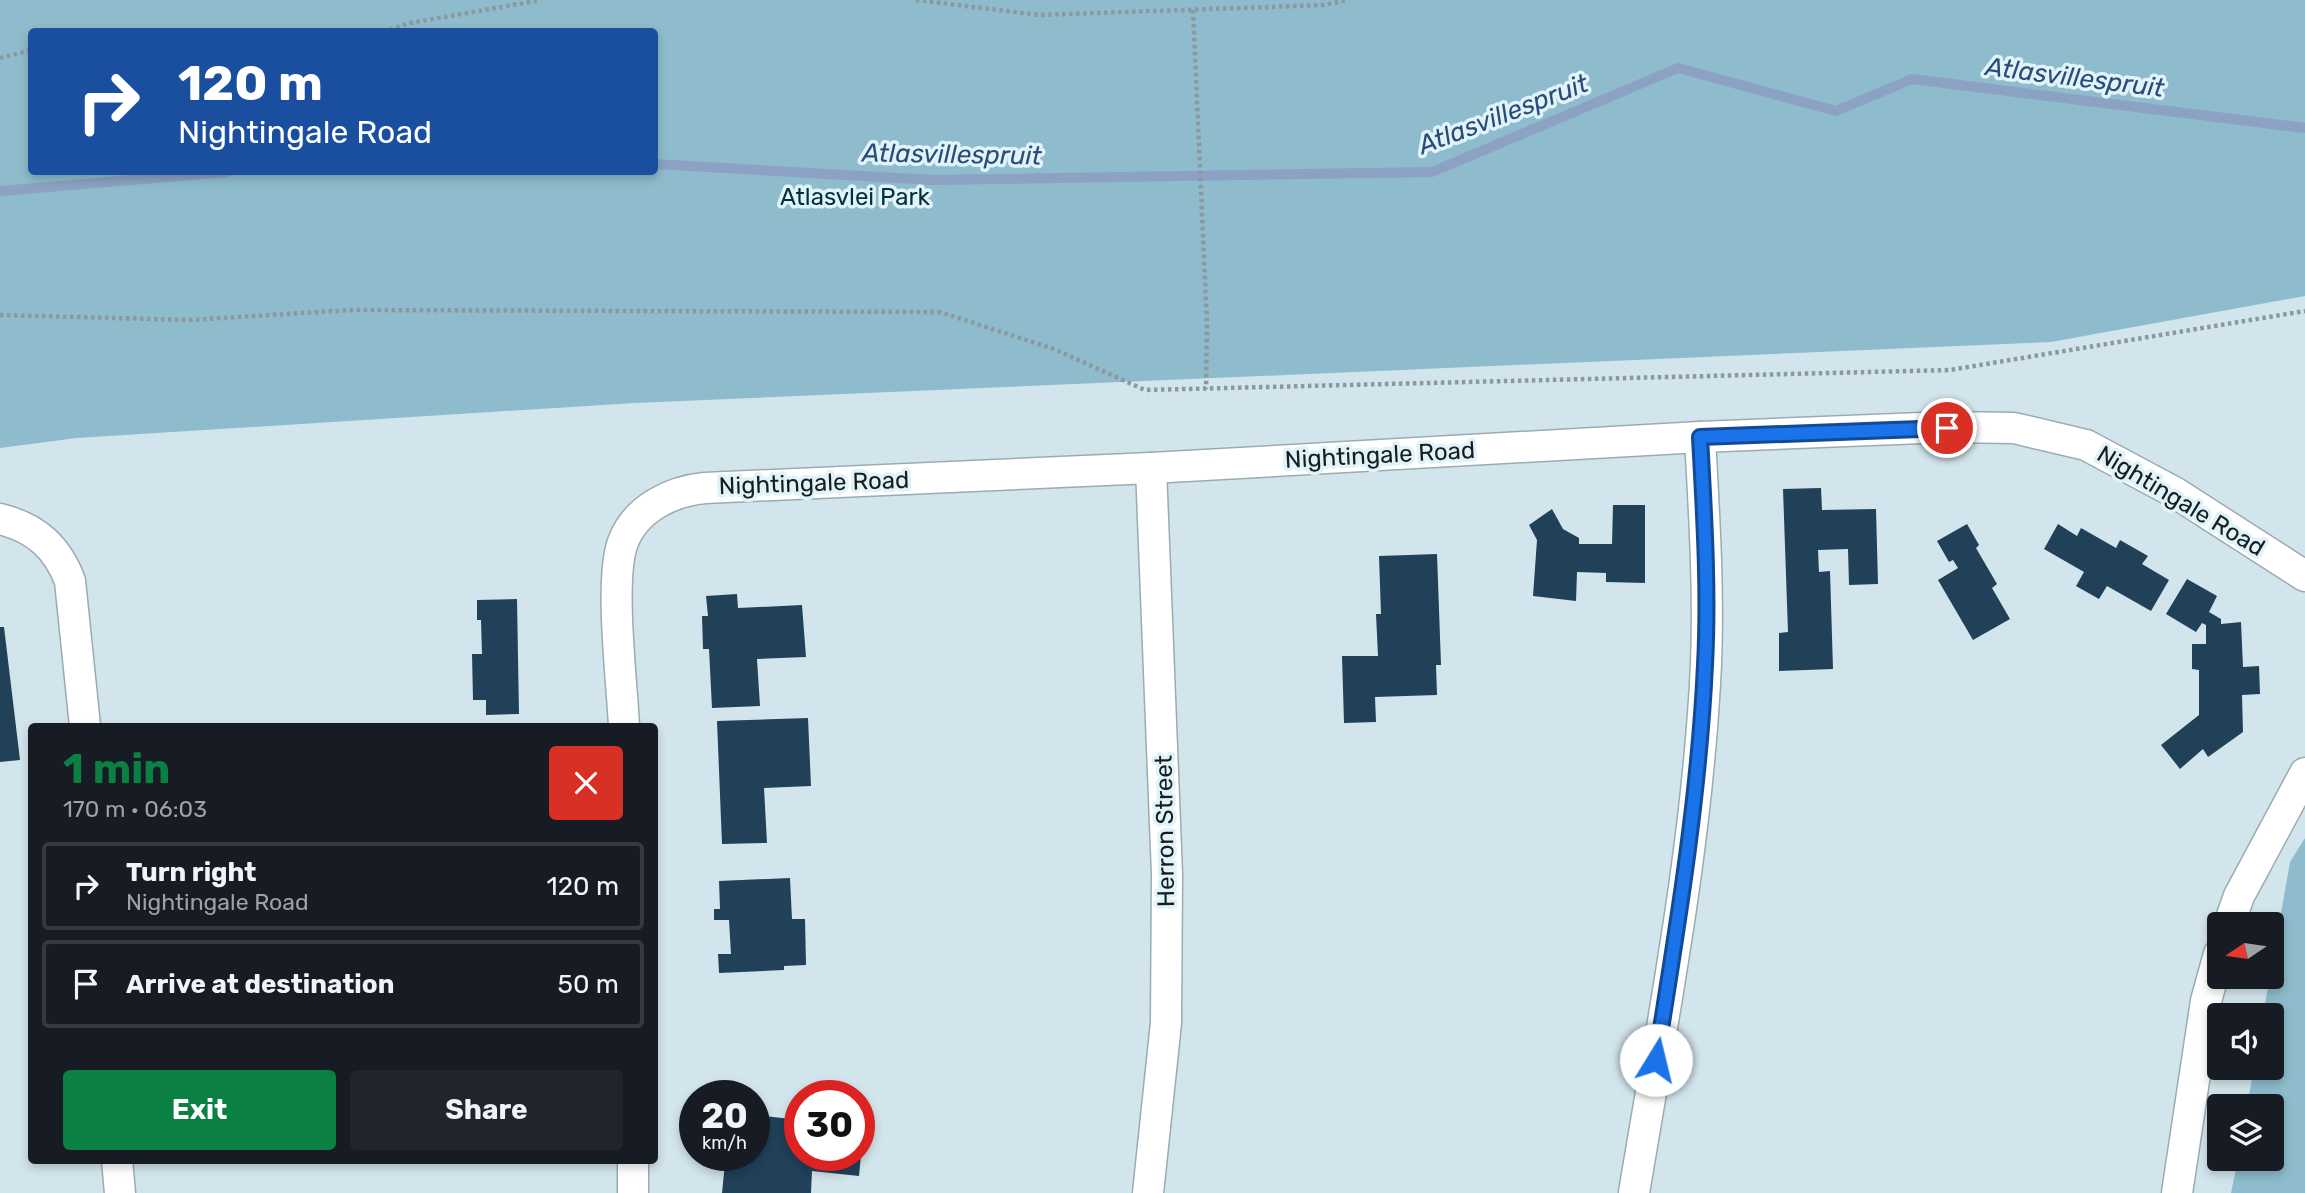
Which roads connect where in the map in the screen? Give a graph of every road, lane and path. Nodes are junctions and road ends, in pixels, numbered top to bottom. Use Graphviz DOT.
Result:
graph roads {
  1 [pos="541,0"];
  2 [pos="916,0"];
  3 [pos="1347,0"];
  4 [pos="1193,9"];
  5 [pos="395,28"];
  6 [pos="28,51"];
  7 [pos="0,58"];
  8 [pos="2305,311"];
  9 [pos="0,315"];
  10 [pos="1206,389"];
  11 [pos="1700,437"];
  12 [pos="1151,468"];
  13 [pos="0,519"];
  14 [pos="2305,576"];
  15 [pos="85,723"];
  16 [pos="624,723"];
  17 [pos="2305,773"];
  18 [pos="2233,912"];
  19 [pos="2209,989"];
  20 [pos="117,1164"];
  21 [pos="633,1164"];
  22 [pos="120,1193"];
  23 [pos="634,1193"];
  24 [pos="1148,1193"];
  25 [pos="1634,1193"];
  26 [pos="2177,1193"];
  1 -- 5 [label="path"];
  2 -- 4 [label="path"];
  3 -- 4 [label="path"];
  4 -- 10 [label="path"];
  6 -- 7 [label="path"];
  8 -- 10 [label="path"];
  9 -- 10 [label="path"];
  11 -- 12 [label="street, Nightingale Road"];
  11 -- 14 [label="street, Nightingale Road"];
  11 -- 25 [label="street"];
  12 -- 16 [label="street, Nightingale Road"];
  12 -- 24 [label="street, Herron Street"];
  13 -- 15 [label="street"];
  17 -- 18 [label="street"];
  19 -- 26 [label="street"];
  20 -- 22 [label="street"];
  21 -- 23 [label="street"];
}
